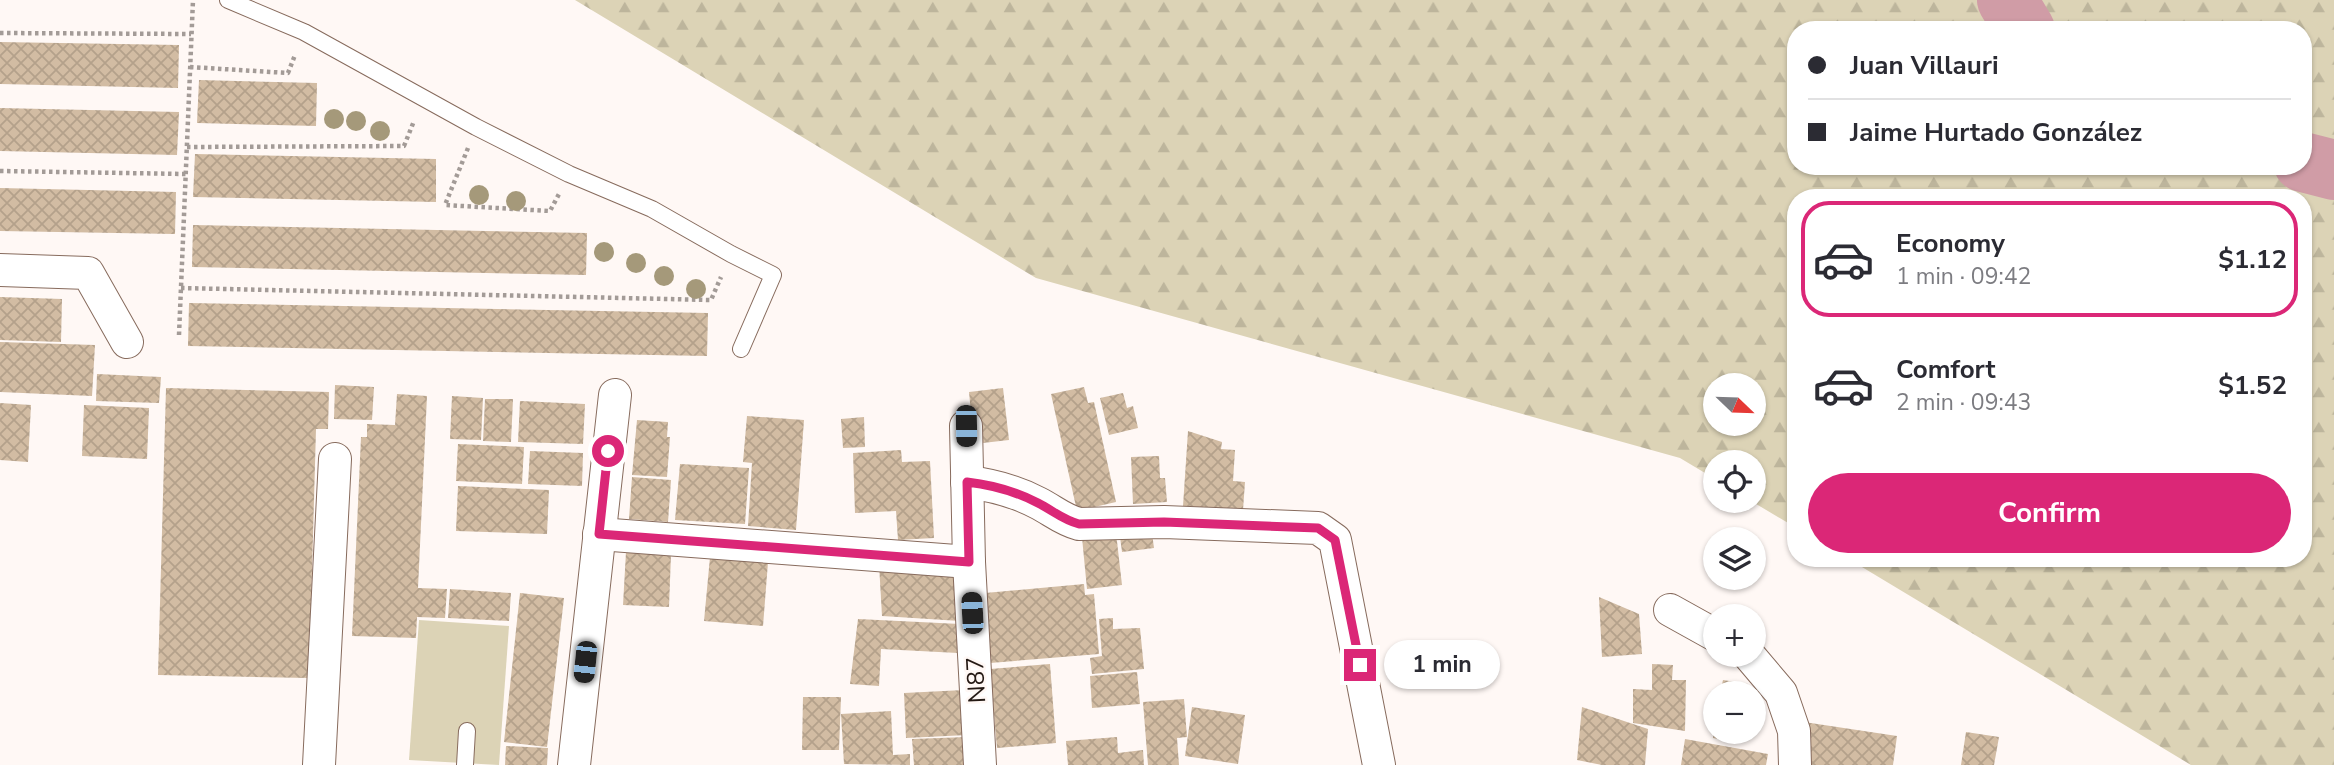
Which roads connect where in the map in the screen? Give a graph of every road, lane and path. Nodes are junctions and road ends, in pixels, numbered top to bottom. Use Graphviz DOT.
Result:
graph roads {
  1 [pos="193,0"];
  2 [pos="228,0"];
  3 [pos="304,32"];
  4 [pos="0,33"];
  5 [pos="191,34"];
  6 [pos="190,66"];
  7 [pos="424,99"];
  8 [pos="476,127"];
  9 [pos="187,147"];
  10 [pos="0,171"];
  11 [pos="186,174"];
  12 [pos="569,174"];
  13 [pos="731,254"];
  14 [pos="0,270"];
  15 [pos="181,288"];
  16 [pos="180,335"];
  17 [pos="127,342"];
  18 [pos="741,349"];
  19 [pos="615,395"];
  20 [pos="966,426"];
  21 [pos="335,459"];
  22 [pos="967,482"];
  23 [pos="599,534"];
  24 [pos="969,562"];
  25 [pos="1670,610"];
  26 [pos="1703,628"];
  27 [pos="1759,667"];
  28 [pos="467,731"];
  29 [pos="319,765"];
  30 [pos="465,765"];
  31 [pos="574,765"];
  32 [pos="980,765"];
  33 [pos="1379,765"];
  34 [pos="1795,765"];
  1 -- 5 [label="path"];
  2 -- 3 [label="lane"];
  3 -- 6 [label="path"];
  3 -- 7 [label="lane"];
  4 -- 5 [label="path"];
  5 -- 6 [label="path"];
  6 -- 9 [label="path"];
  7 -- 8 [label="lane"];
  7 -- 9 [label="path"];
  8 -- 12 [label="lane"];
  8 -- 12 [label="path"];
  9 -- 11 [label="path"];
  10 -- 11 [label="path"];
  11 -- 15 [label="path"];
  12 -- 13 [label="lane"];
  13 -- 15 [label="path"];
  13 -- 18 [label="lane"];
  14 -- 17 [label="street"];
  15 -- 16 [label="path"];
  19 -- 23 [label="street"];
  20 -- 22 [label="street, N87"];
  21 -- 29 [label="street"];
  22 -- 24 [label="street, N87"];
  22 -- 33 [label="street"];
  23 -- 24 [label="street"];
  23 -- 31 [label="street"];
  24 -- 32 [label="street, N87"];
  25 -- 26 [label="street"];
  27 -- 34 [label="street"];
  28 -- 30 [label="lane"];
}
